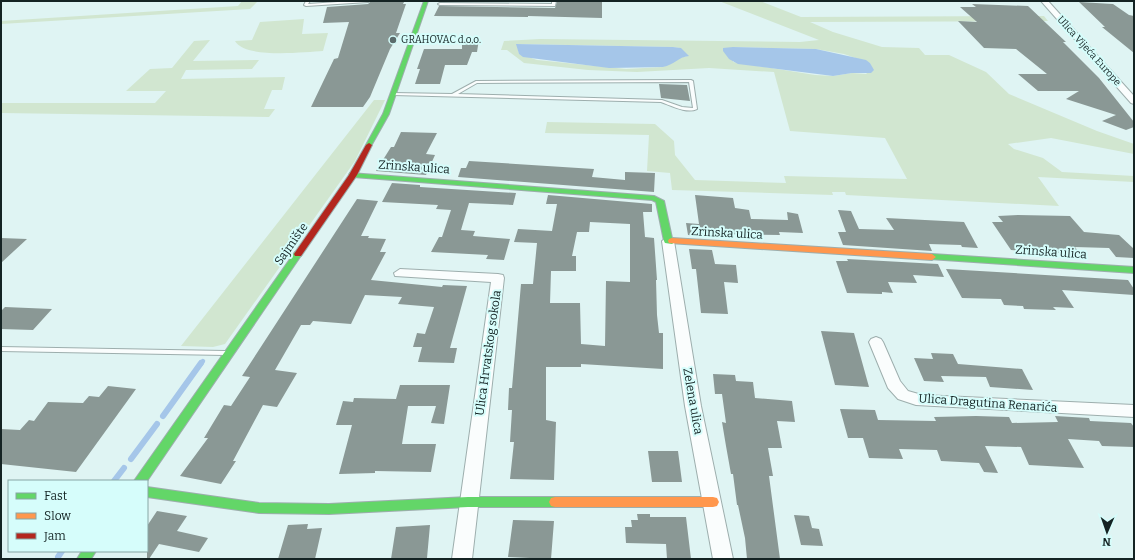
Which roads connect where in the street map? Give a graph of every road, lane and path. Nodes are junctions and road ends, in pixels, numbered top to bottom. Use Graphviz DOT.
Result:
graph roads {
  1 [pos="308,1"];
  2 [pos="368,1"];
  3 [pos="426,1"];
  4 [pos="554,1"];
  5 [pos="1044,1"];
  6 [pos="440,4"];
  7 [pos="393,94"];
  8 [pos="454,96"];
  9 [pos="1134,101"];
  10 [pos="353,175"];
  11 [pos="668,241"];
  12 [pos="1134,270"];
  13 [pos="400,273"];
  14 [pos="876,342"];
  15 [pos="1,349"];
  16 [pos="230,354"];
  17 [pos="1134,411"];
  18 [pos="141,480"];
  19 [pos="148,492"];
  20 [pos="468,502"];
  21 [pos="713,502"];
  22 [pos="462,559"];
  23 [pos="723,559"];
  1 -- 2 [label="lane"];
  3 -- 7 [label="street, Sajmište"];
  4 -- 6 [label="lane"];
  5 -- 9 [label="street, Ulica Vijeća Europe"];
  7 -- 8 [label="lane"];
  7 -- 10 [label="street, Sajmište"];
  8 -- 8 [label="lane"];
  10 -- 11 [label="street, Zrinska ulica"];
  10 -- 16 [label="street, Sajmište"];
  11 -- 12 [label="street, Zrinska ulica"];
  11 -- 21 [label="street, Zelena ulica"];
  13 -- 20 [label="street, Ulica Hrvatskog sokola"];
  14 -- 17 [label="street, Ulica Dragutina Renarića"];
  15 -- 16 [label="lane"];
  16 -- 18 [label="street, Sajmište"];
  19 -- 20 [label="street"];
  20 -- 21 [label="street"];
  20 -- 22 [label="street, Ulica Hrvatskog sokola"];
  21 -- 23 [label="street, Zelena ulica"];
}
